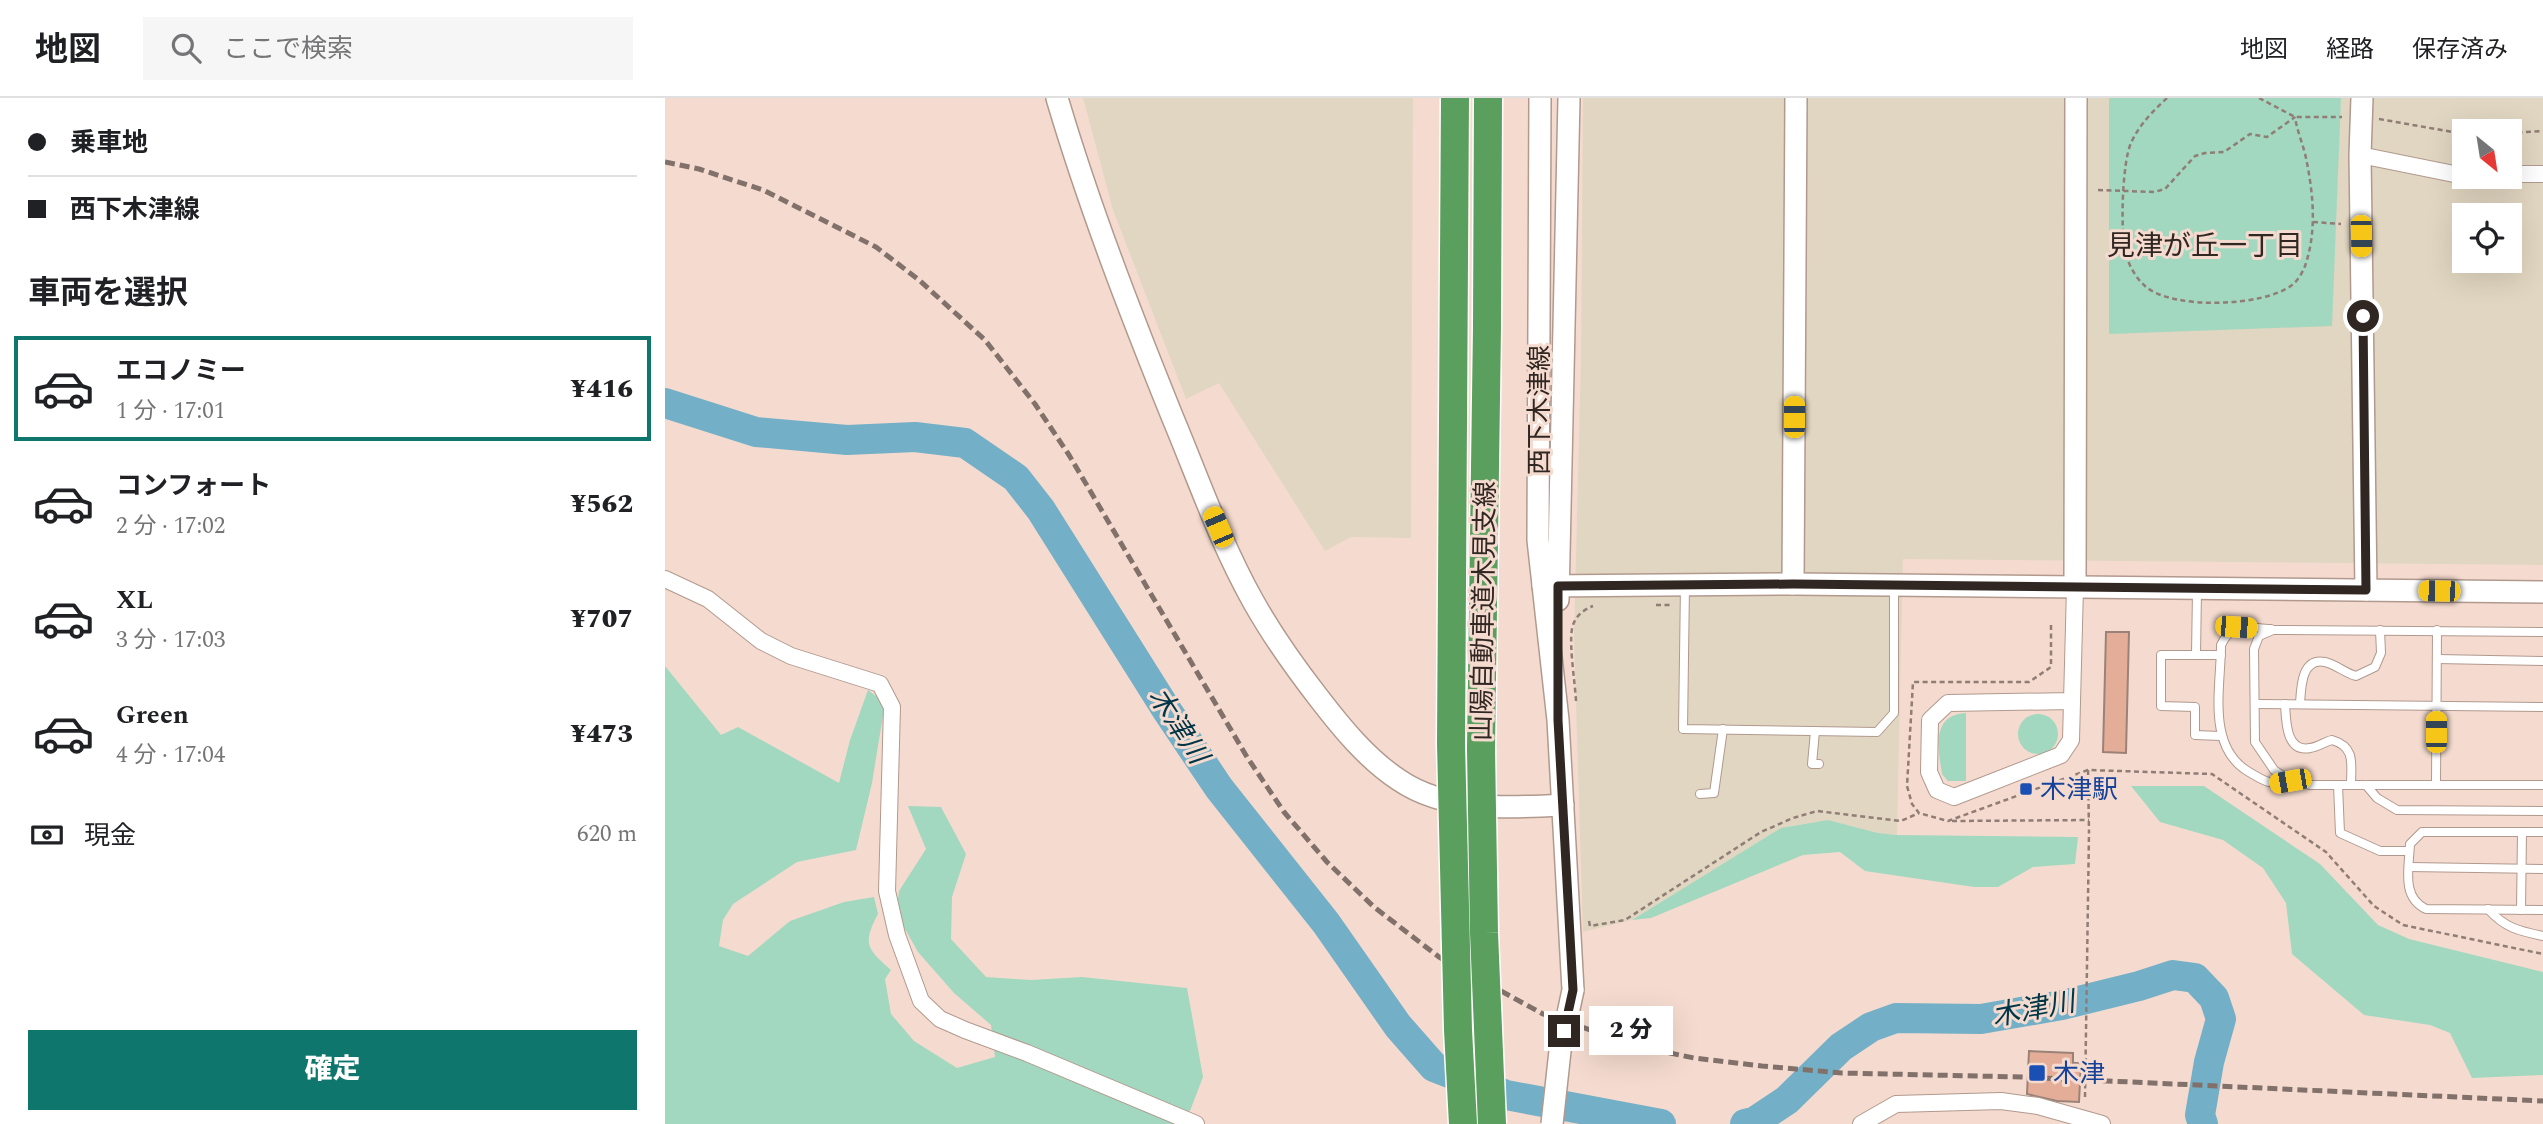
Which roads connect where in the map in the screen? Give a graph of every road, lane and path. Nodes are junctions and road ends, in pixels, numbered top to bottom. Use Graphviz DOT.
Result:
graph roads {
  1 [pos="1057,98"];
  2 [pos="1455,98"];
  3 [pos="1488,98"];
  4 [pos="1540,98"];
  5 [pos="1569,98"];
  6 [pos="1796,98"];
  7 [pos="2076,98"];
  8 [pos="2167,98"];
  9 [pos="2259,98"];
  10 [pos="2362,98"];
  11 [pos="2295,117"];
  12 [pos="2343,117"];
  13 [pos="2379,119"];
  14 [pos="2543,131"];
  15 [pos="2452,132"];
  16 [pos="2522,132"];
  17 [pos="2360,155"];
  18 [pos="2452,174"];
  19 [pos="2522,174"];
  20 [pos="2543,174"];
  21 [pos="2098,190"];
  22 [pos="2124,190"];
  23 [pos="2313,222"];
  24 [pos="2341,224"];
  25 [pos="665,579"];
  26 [pos="1793,584"];
  27 [pos="1685,585"];
  28 [pos="1551,586"];
  29 [pos="1894,586"];
  30 [pos="2075,587"];
  31 [pos="2197,588"];
  32 [pos="2366,590"];
  33 [pos="2543,592"];
  34 [pos="1595,605"];
  35 [pos="1646,605"];
  36 [pos="1671,606"];
  37 [pos="2051,625"];
  38 [pos="2273,630"];
  39 [pos="2381,630"];
  40 [pos="2437,631"];
  41 [pos="2543,632"];
  42 [pos="2196,655"];
  43 [pos="2221,655"];
  44 [pos="2437,659"];
  45 [pos="2543,660"];
  46 [pos="2071,701"];
  47 [pos="2255,704"];
  48 [pos="2285,704"];
  49 [pos="2300,704"];
  50 [pos="2436,706"];
  51 [pos="2543,707"];
  52 [pos="1577,709"];
  53 [pos="1723,729"];
  54 [pos="1815,731"];
  55 [pos="2221,736"];
  56 [pos="1819,764"];
  57 [pos="2088,770"];
  58 [pos="2290,781"];
  59 [pos="2338,785"];
  60 [pos="2351,785"];
  61 [pos="2367,785"];
  62 [pos="2436,785"];
  63 [pos="2543,785"];
  64 [pos="1700,794"];
  65 [pos="1563,805"];
  66 [pos="2543,811"];
  67 [pos="1919,813"];
  68 [pos="2088,820"];
  69 [pos="1948,821"];
  70 [pos="2522,832"];
  71 [pos="2543,832"];
  72 [pos="2409,851"];
  73 [pos="2409,867"];
  74 [pos="2521,868"];
  75 [pos="2543,869"];
  76 [pos="2489,909"];
  77 [pos="2521,910"];
  78 [pos="2543,910"];
  79 [pos="1589,912"];
  80 [pos="2543,936"];
  81 [pos="2543,954"];
  82 [pos="2085,1097"];
  83 [pos="1196,1124"];
  84 [pos="1463,1124"];
  85 [pos="1492,1124"];
  86 [pos="1552,1124"];
  87 [pos="1861,1124"];
  88 [pos="2102,1124"];
  1 -- 65 [label="street"];
  2 -- 84 [label="highway, 山陽自動車道木見支線, bridge"];
  3 -- 85 [label="highway, 山陽自動車道木見支線, bridge"];
  4 -- 28 [label="street, 西下木津線"];
  5 -- 28 [label="street, 西下木津線"];
  6 -- 26 [label="street"];
  7 -- 30 [label="street"];
  8 -- 22 [label="path"];
  9 -- 11 [label="path"];
  10 -- 17 [label="street"];
  11 -- 12 [label="path"];
  11 -- 22 [label="path"];
  11 -- 23 [label="path"];
  13 -- 15 [label="path"];
  14 -- 16 [label="path"];
  17 -- 18 [label="street"];
  17 -- 32 [label="street"];
  19 -- 20 [label="street"];
  21 -- 22 [label="path"];
  22 -- 23 [label="path"];
  23 -- 24 [label="path"];
  25 -- 83 [label="street"];
  26 -- 27 [label="street"];
  26 -- 29 [label="street"];
  27 -- 28 [label="street"];
  27 -- 53 [label="lane"];
  28 -- 65 [label="street, 西下木津線"];
  29 -- 30 [label="street"];
  29 -- 54 [label="lane"];
  30 -- 31 [label="street"];
  30 -- 46 [label="street"];
  31 -- 32 [label="street"];
  31 -- 42 [label="lane"];
  32 -- 33 [label="street"];
  34 -- 52 [label="path"];
  35 -- 36 [label="path"];
  37 -- 67 [label="path"];
  38 -- 39 [label="lane"];
  38 -- 43 [label="lane"];
  38 -- 47 [label="lane"];
  39 -- 40 [label="lane"];
  39 -- 49 [label="lane"];
  40 -- 41 [label="lane"];
  40 -- 44 [label="lane"];
  42 -- 43 [label="lane"];
  42 -- 55 [label="lane"];
  43 -- 55 [label="lane"];
  44 -- 45 [label="lane"];
  44 -- 50 [label="lane"];
  46 -- 46 [label="street"];
  47 -- 48 [label="lane"];
  47 -- 58 [label="lane"];
  48 -- 49 [label="lane"];
  48 -- 60 [label="lane"];
  49 -- 50 [label="lane"];
  50 -- 51 [label="lane"];
  50 -- 62 [label="lane"];
  53 -- 54 [label="lane"];
  53 -- 64 [label="lane"];
  54 -- 56 [label="lane"];
  55 -- 58 [label="lane"];
  57 -- 68 [label="path"];
  57 -- 69 [label="path"];
  57 -- 81 [label="path"];
  58 -- 59 [label="lane"];
  59 -- 60 [label="lane"];
  59 -- 72 [label="lane"];
  60 -- 61 [label="lane"];
  61 -- 62 [label="lane"];
  61 -- 66 [label="lane"];
  62 -- 63 [label="lane"];
  65 -- 86 [label="street, 西下木津線, bridge"];
  67 -- 69 [label="path"];
  67 -- 79 [label="path"];
  68 -- 69 [label="path"];
  68 -- 82 [label="path, bridge"];
  70 -- 71 [label="lane"];
  70 -- 72 [label="lane"];
  70 -- 74 [label="lane"];
  72 -- 73 [label="lane"];
  73 -- 74 [label="lane"];
  73 -- 76 [label="lane"];
  74 -- 75 [label="lane"];
  74 -- 77 [label="lane"];
  76 -- 77 [label="lane"];
  76 -- 80 [label="lane"];
  77 -- 78 [label="lane"];
  87 -- 88 [label="street"];
}
